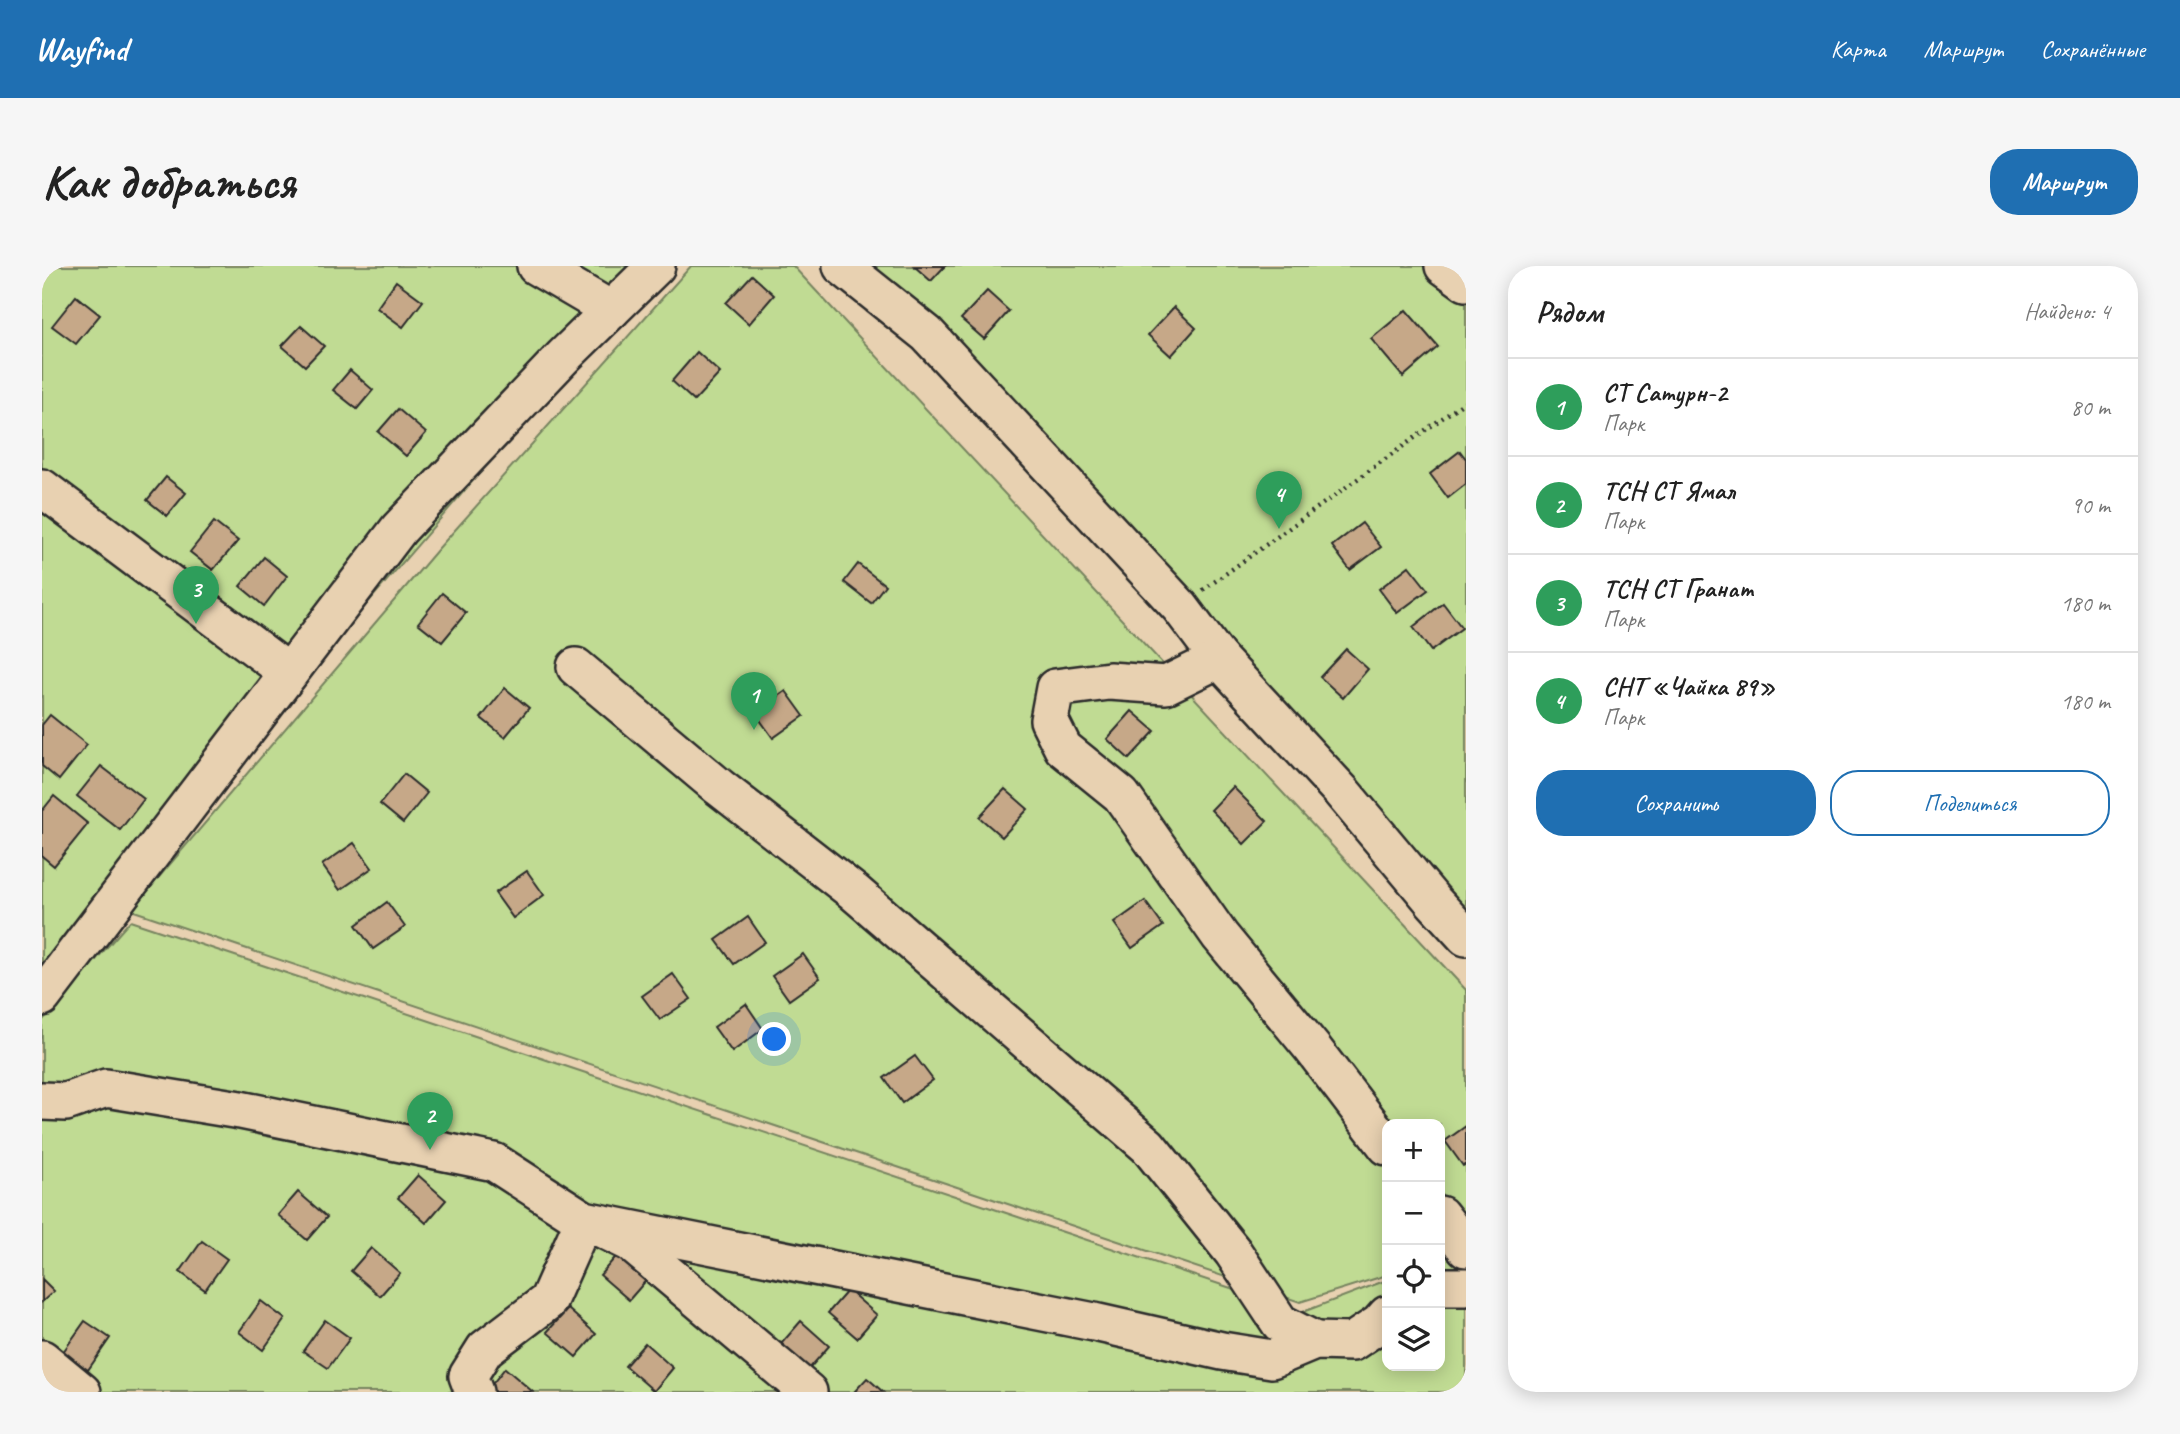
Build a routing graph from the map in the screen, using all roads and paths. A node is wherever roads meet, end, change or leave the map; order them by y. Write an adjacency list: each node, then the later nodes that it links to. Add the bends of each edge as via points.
1 (536, 266): 6 (street)
2 (656, 266): 6 (street)
3 (842, 266): 9 (street, via 927,334)
4 (1444, 266): 5 (street)
5 (1466, 282)
6 (611, 310): 12 (street, via 399,528)
7 (1466, 401): 9 (path)
8 (42, 488): 12 (street)
9 (1180, 607): 10 (street)
10 (1219, 659): 13 (street, via 1341,791); 16 (street, via 1166,685 1109,681 1055,688 1049,720 1063,748 1121,795 1220,936)
11 (576, 667): 23 (street, via 719,787 855,892 1148,1146 1233,1252 1280,1323)
12 (289, 673): 14 (street)
13 (1466, 937)
14 (42, 997)
15 (42, 1101): 17 (street, via 66,1102 106,1088 240,1110 494,1163)
16 (1382, 1139)
17 (584, 1220): 23 (street, via 1234,1353 1272,1359); 26 (street, via 548,1301 485,1349 468,1376); 27 (street, via 631,1243)
18 (1445, 1221): 19 (street)
19 (1466, 1248)
20 (1445, 1287): 21 (street)
21 (1466, 1287)
22 (1382, 1321): 23 (street, via 1353,1342)
23 (1315, 1341)
24 (42, 1359): 25 (street)
25 (82, 1392)
26 (474, 1392)
27 (808, 1392)

